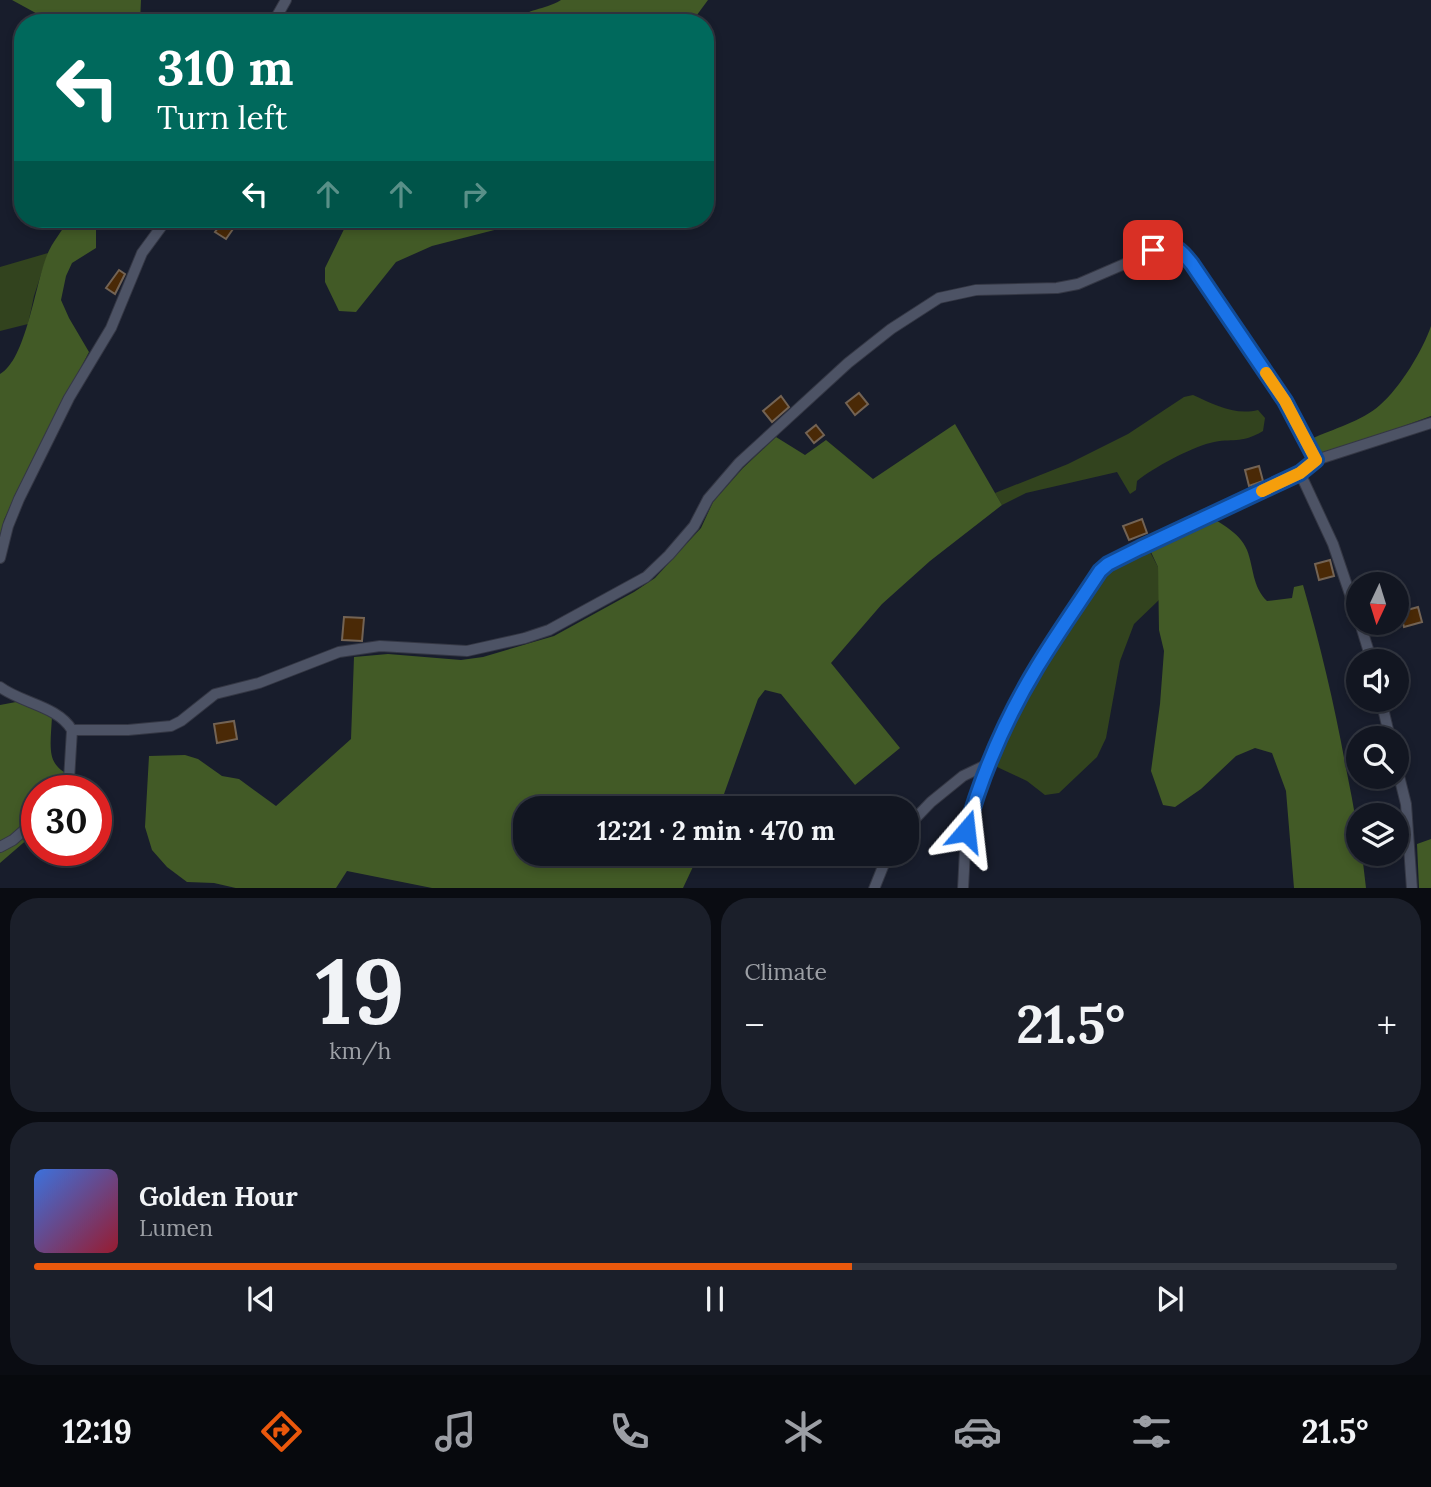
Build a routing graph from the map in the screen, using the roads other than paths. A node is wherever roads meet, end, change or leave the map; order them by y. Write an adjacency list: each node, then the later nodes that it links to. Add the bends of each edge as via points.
1 (160, 228): 5 (street, via 142,253 111,328 69,398 26,486)
2 (1431, 423): 3 (street)
3 (1316, 460): 4 (street); 10 (street, via 1285,401 1192,264 1181,251 1164,247 1078,284 976,290 939,298 848,363 739,463 708,499 694,526 646,577 549,630 467,651 380,646 339,652 259,683 215,694 171,726)
4 (1300, 473): 6 (street); 11 (street, via 1100,571 1036,668)
5 (0, 558)
6 (1346, 582)
7 (0, 687): 8 (street)
8 (20, 698): 9 (street); 10 (street, via 49,711)
9 (0, 701)
10 (72, 730): 12 (street)
11 (988, 764): 14 (street, via 963,776); 19 (street, via 966,831)
12 (69, 775)
13 (1402, 789): 20 (street)
14 (919, 814)
15 (21, 833): 16 (street)
16 (0, 847)
17 (883, 866): 18 (street)
18 (874, 888)
19 (963, 888)
20 (1412, 888)

